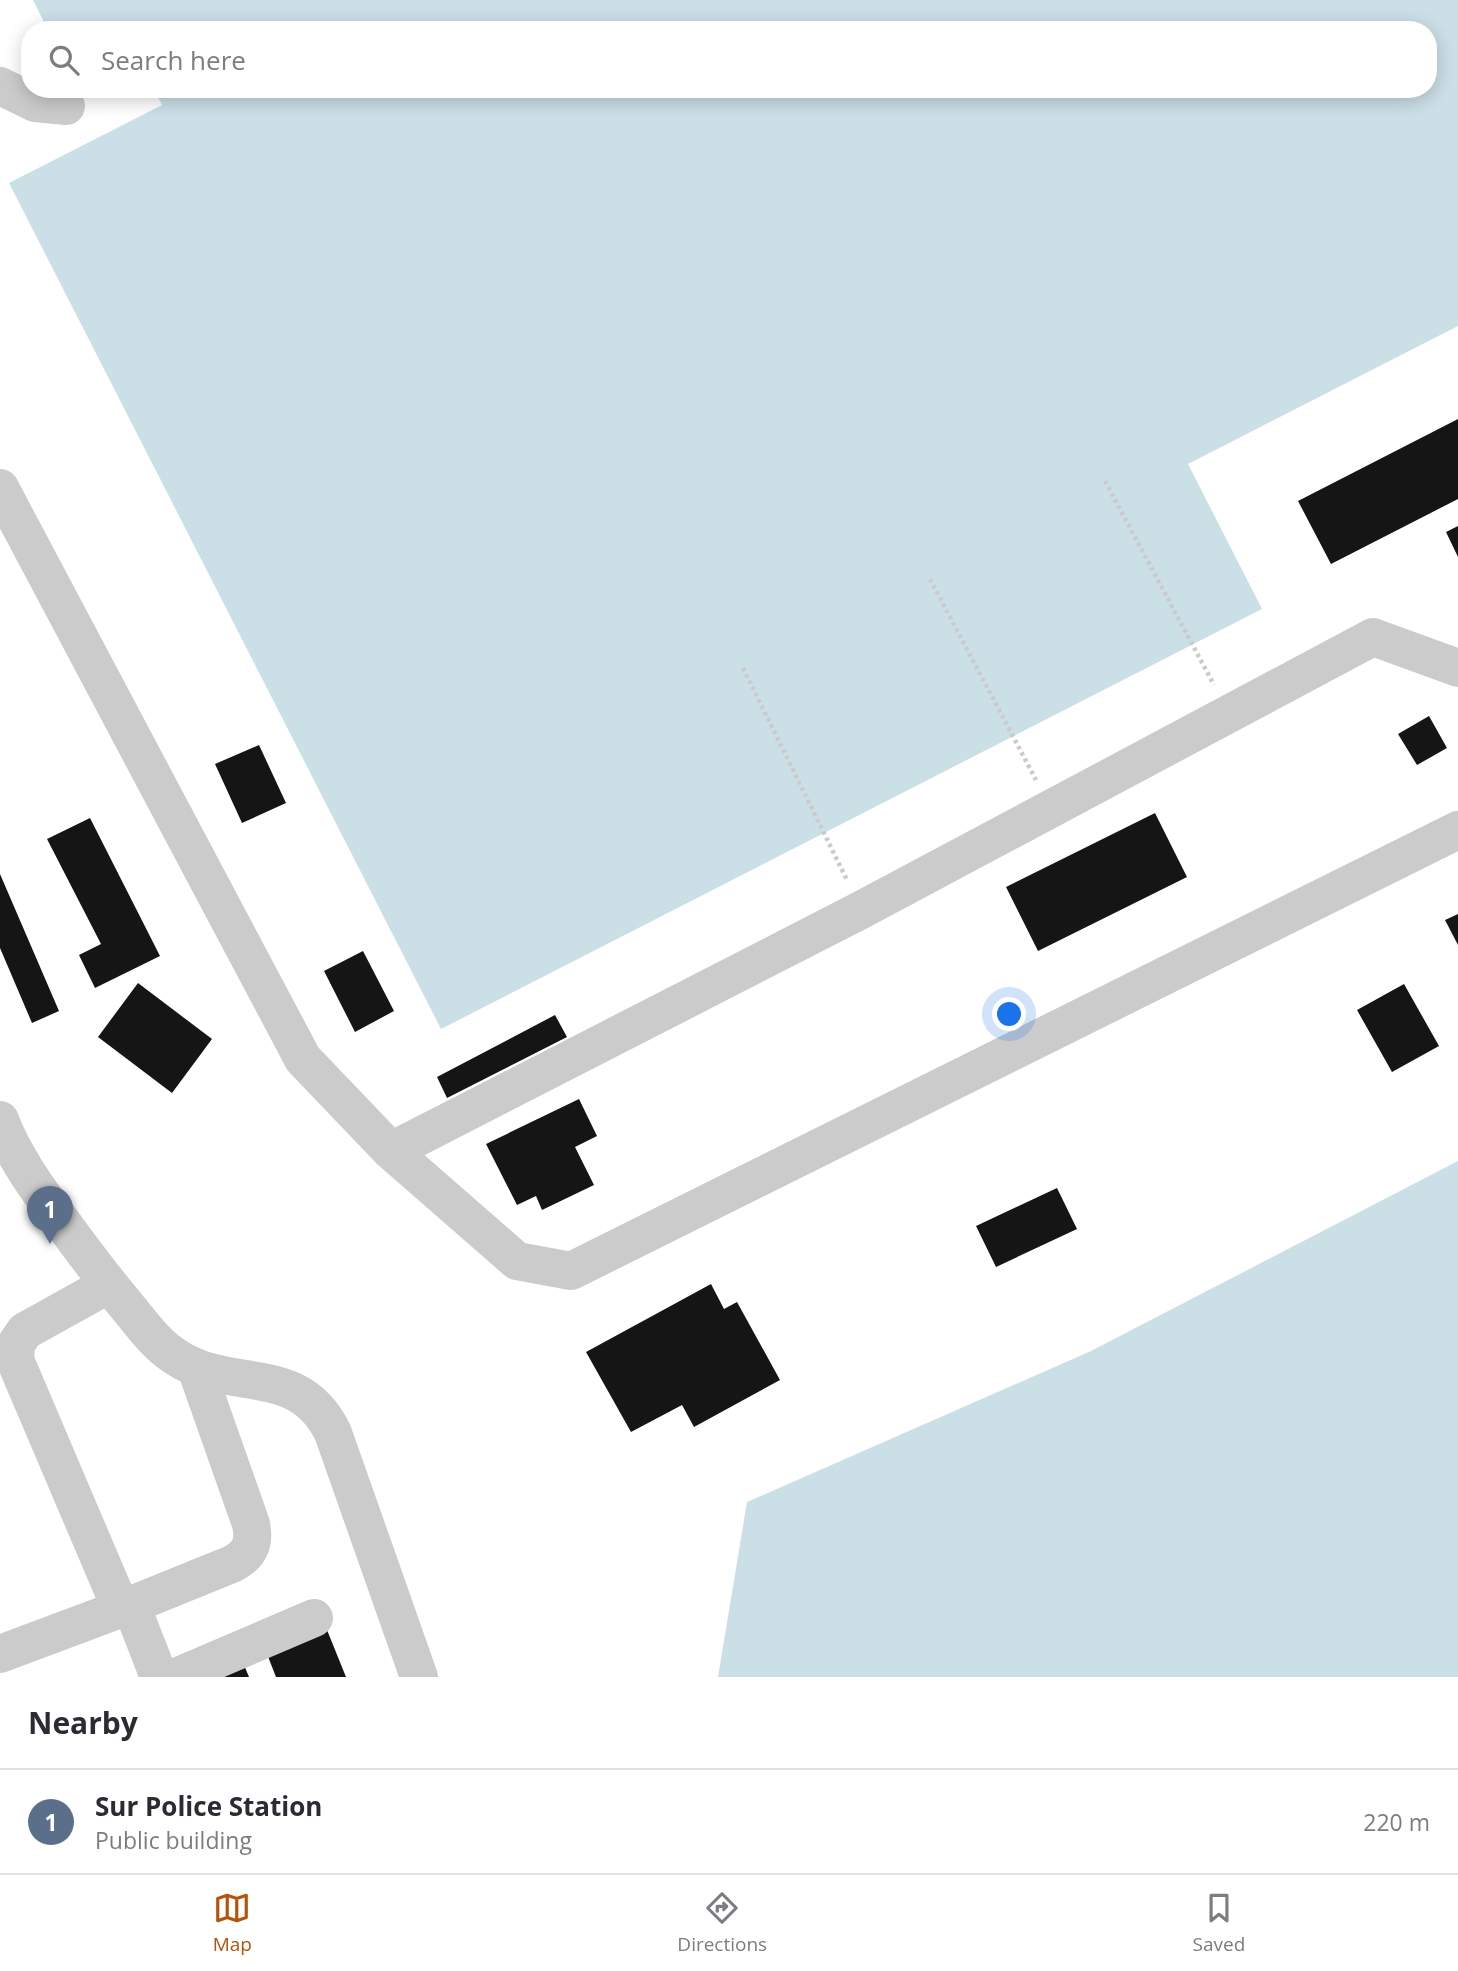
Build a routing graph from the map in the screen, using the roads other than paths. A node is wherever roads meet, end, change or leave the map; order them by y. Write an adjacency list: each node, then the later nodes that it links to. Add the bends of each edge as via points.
1 (0, 86): 2 (lane)
2 (21, 96)
3 (25, 98): 4 (lane)
4 (66, 106)
5 (0, 488): 9 (lane, via 303,1059)
6 (1458, 668): 9 (lane, via 1373,637 861,909)
7 (1458, 830): 9 (lane, via 571,1271 517,1261)
8 (0, 1120): 10 (lane, via 28,1176)
9 (391, 1151)
10 (108, 1285): 11 (lane, via 154,1338); 12 (lane, via 25,1331 16,1344 15,1360)
11 (196, 1368): 12 (lane, via 251,1524 251,1548 232,1564); 17 (lane, via 293,1390 324,1416)
12 (126, 1607): 14 (lane); 15 (lane)
13 (314, 1618): 16 (lane)
14 (0, 1654)
15 (159, 1677)
16 (176, 1677)
17 (419, 1677)

